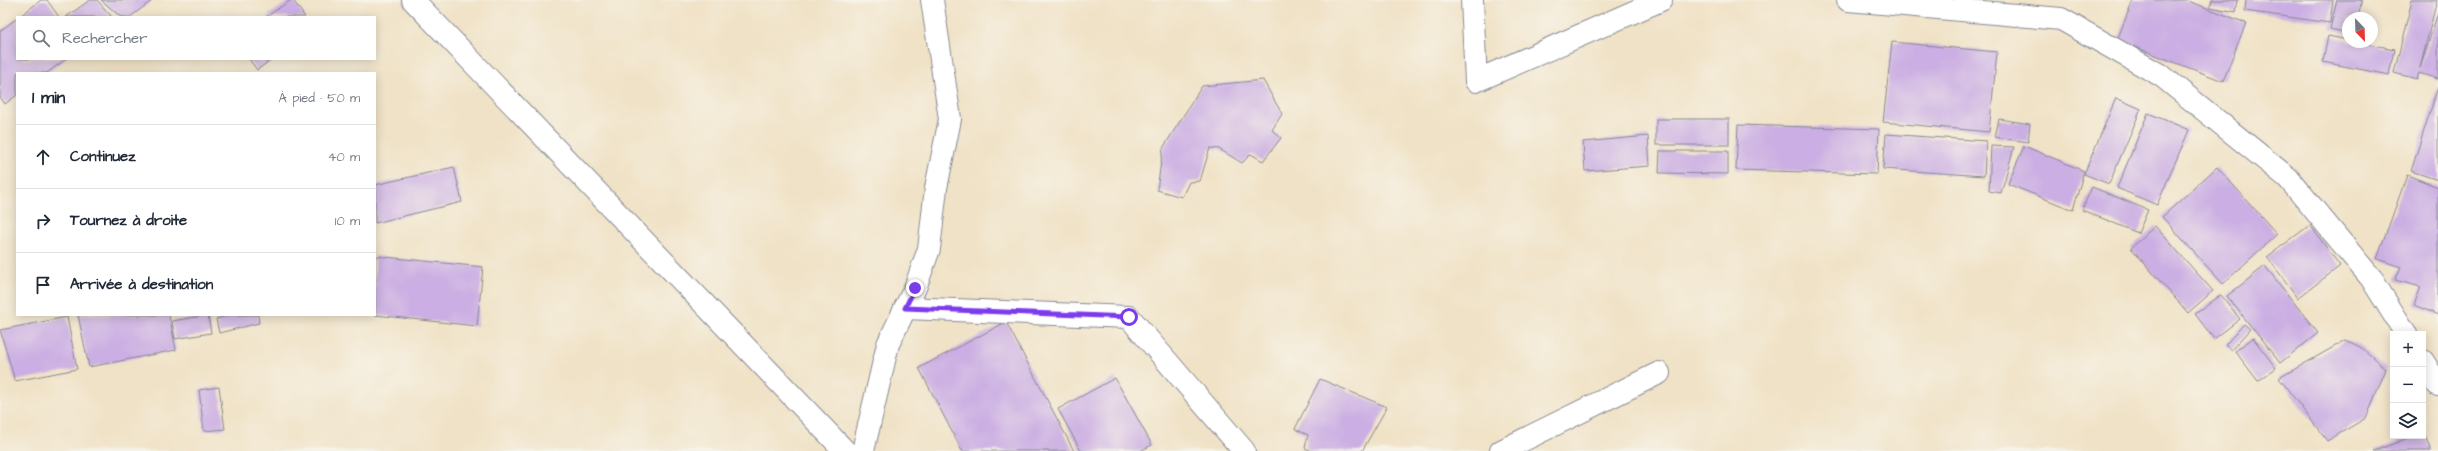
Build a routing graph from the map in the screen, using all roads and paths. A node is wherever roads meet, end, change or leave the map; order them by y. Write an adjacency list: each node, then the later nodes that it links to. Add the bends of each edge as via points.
1 (414, 0): 11 (street)
2 (932, 0): 6 (street, via 950,119 936,188 929,249)
3 (1472, 0): 4 (street, via 1476,81)
4 (1661, 0)
5 (1848, 0): 7 (street, via 2061,19 2162,76 2288,178 2371,278)
6 (905, 308): 12 (street, via 888,344); 13 (street, via 1129,317)
7 (2404, 331)
8 (2426, 366): 10 (street)
9 (1659, 373): 14 (street)
10 (2438, 384)
11 (845, 451)
12 (863, 451)
13 (1244, 451)
14 (1501, 451)

